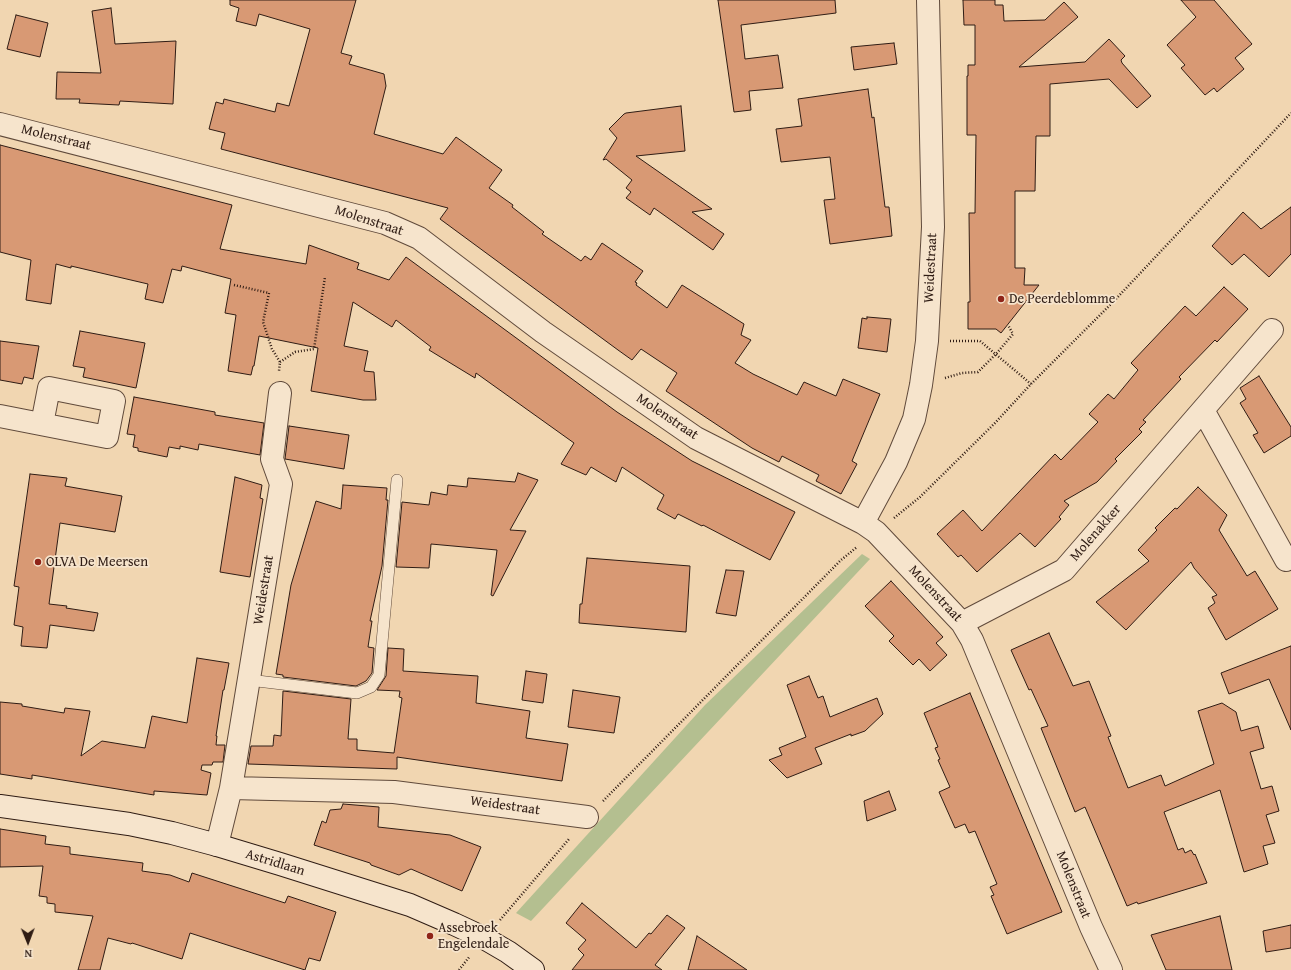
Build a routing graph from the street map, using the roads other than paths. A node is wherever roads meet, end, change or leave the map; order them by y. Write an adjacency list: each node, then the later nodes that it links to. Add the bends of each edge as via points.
1 (928, 0): 9 (street, Weidestraat, via 933,227 927,341 914,419 896,462)
2 (0, 124): 9 (street, Molenstraat, via 385,223 419,238 543,332 696,438)
3 (1272, 330): 5 (street, Molenakker)
4 (280, 393): 12 (street, Weidestraat, via 272,459 281,484)
5 (1202, 410): 10 (street); 11 (street, Molenakker, via 1064,570)
6 (0, 416): 7 (street)
7 (42, 424)
8 (396, 480): 12 (lane, via 379,675 371,686 357,693)
9 (864, 522): 11 (street, Molenstraat)
10 (1286, 560)
11 (962, 623): 18 (street, Molenstraat, via 972,640 1090,927)
12 (249, 680): 13 (street, Weidestraat)
13 (231, 788): 15 (street, Weidestraat, via 394,792); 16 (street, Weidestraat)
14 (0, 806): 16 (street, Astridlaan, via 129,824)
15 (587, 817)
16 (217, 845): 17 (street, Astridlaan, via 410,905 484,938)
17 (533, 970)
18 (1111, 970)

